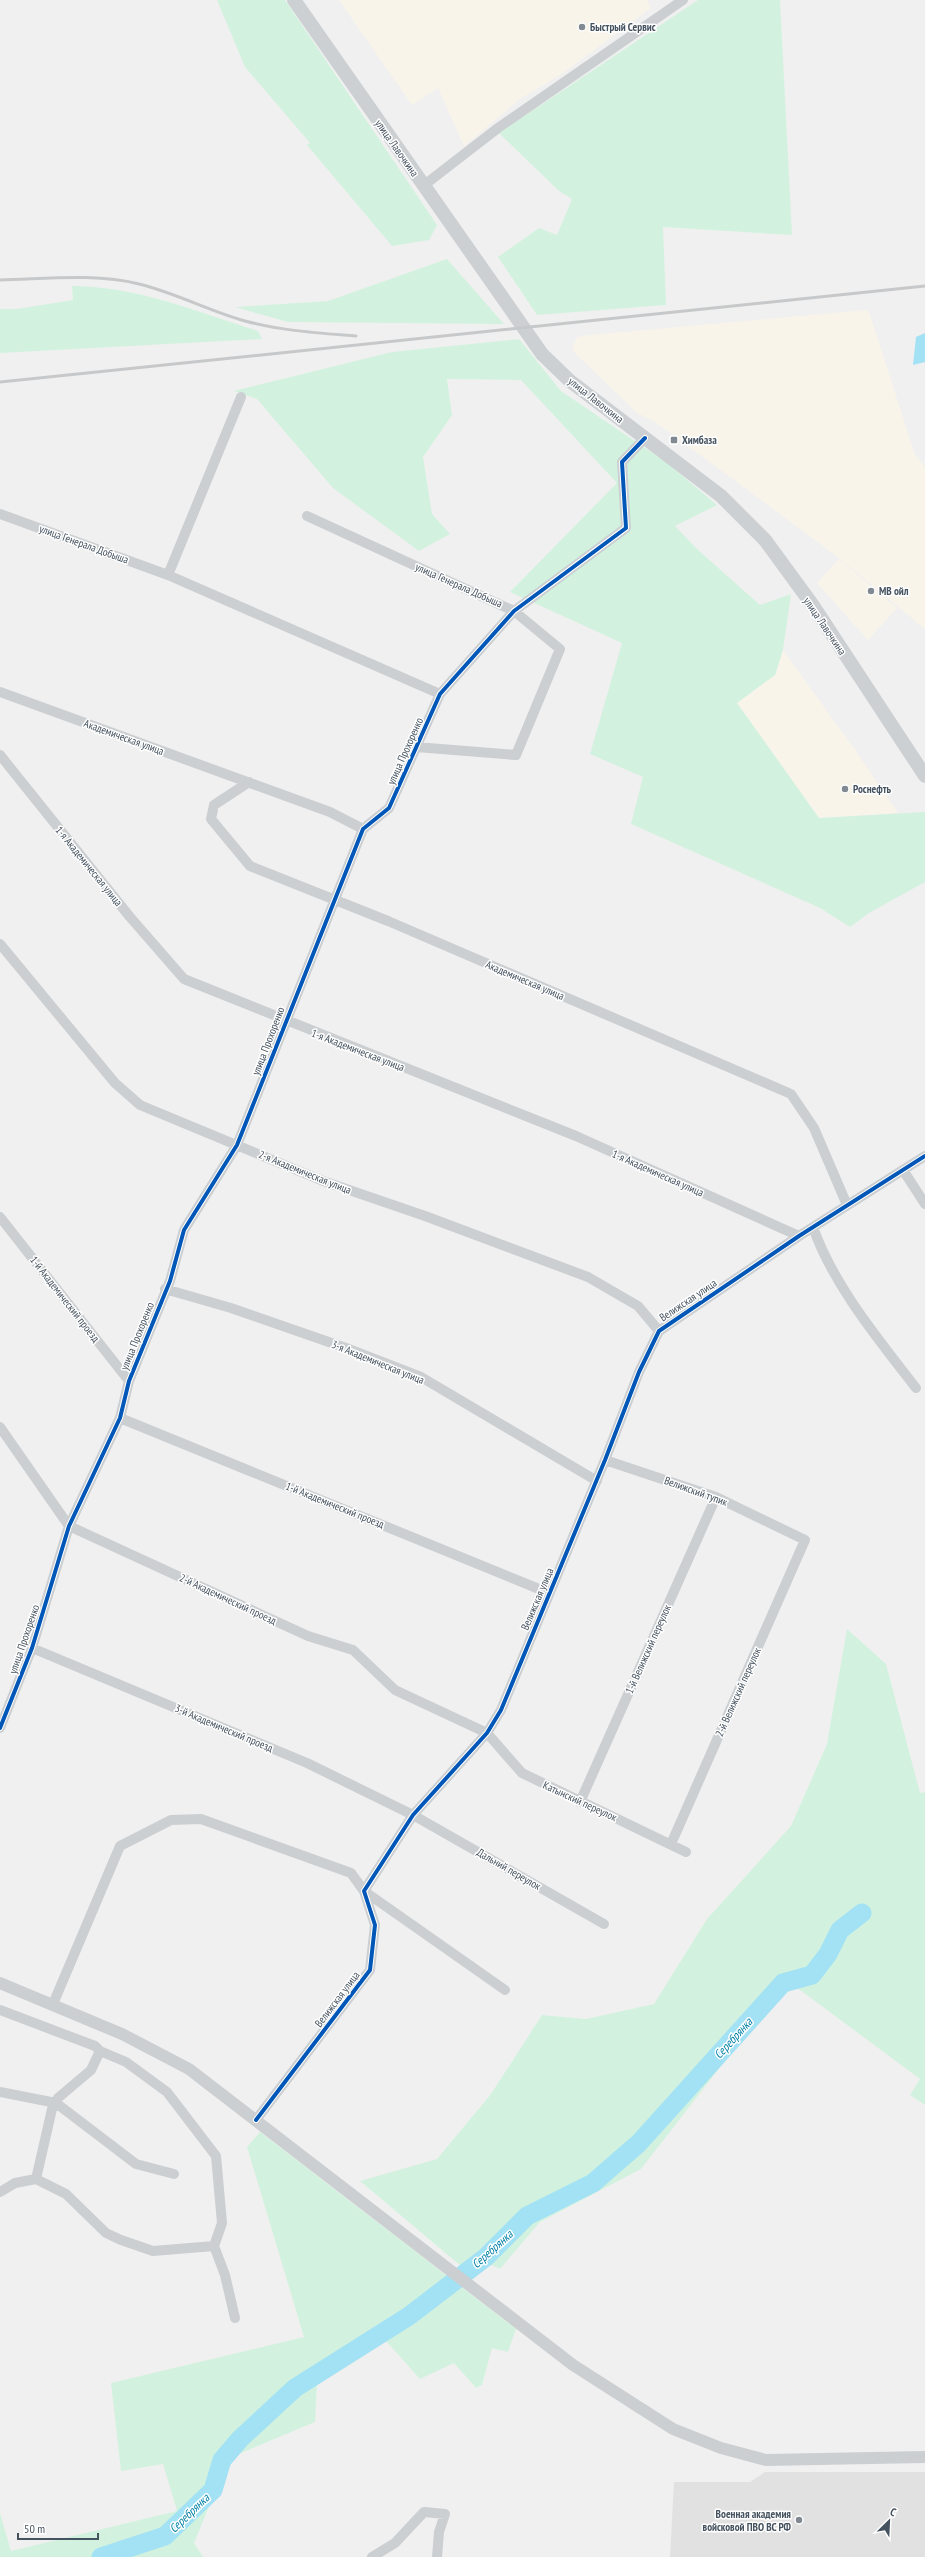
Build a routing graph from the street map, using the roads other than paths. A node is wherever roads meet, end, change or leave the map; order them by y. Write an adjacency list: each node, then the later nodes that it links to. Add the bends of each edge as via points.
1 (294, 0): 3 (main road, улица Лавочкина)
2 (683, 0): 3 (street, via 498,128)
3 (423, 186): 5 (main road, улица Лавочкина, via 542,354 570,381)
4 (241, 397): 8 (street)
5 (645, 438): 9 (street, улица Прохоренко, via 622,462 626,528); 14 (main road, улица Лавочкина, via 721,496 765,540 822,619)
6 (0, 514): 8 (street, улица Генерала Добыша)
7 (307, 516): 9 (street, улица Генерала Добыша)
8 (168, 575): 11 (street, улица Генерала Добыша)
9 (514, 611): 11 (street, улица Прохоренко); 12 (street, улица Генерала Добыша, via 560,649 516,755)
10 (0, 692): 15 (street, Академическая улица)
11 (440, 694): 12 (street, улица Прохоренко)
12 (416, 747): 16 (street, улица Прохоренко, via 389,808)
13 (0, 755): 19 (street, 1-я Академическая улица, via 130,917 184,979)
14 (925, 776)
15 (248, 782): 16 (street, Академическая улица, via 330,812); 17 (street, Академическая улица, via 214,805 211,819 250,866)
16 (363, 829): 17 (street, улица Прохоренко)
17 (334, 899): 19 (street, улица Прохоренко); 24 (street, Академическая улица, via 792,1094 814,1128)
18 (0, 944): 20 (street, 2-я Академическая улица, via 115,1083 135,1100)
19 (286, 1019): 20 (street, улица Прохоренко); 27 (street, 1-я Академическая улица, via 307,1030 576,1136)
20 (237, 1145): 28 (street, улица Прохоренко, via 184,1230 170,1281); 29 (street, 2-я Академическая улица, via 323,1181 588,1277 638,1306)
21 (925, 1156): 22 (street, Велижская улица)
22 (903, 1170): 23 (street); 24 (street, Велижская улица)
23 (925, 1204)
24 (847, 1205): 26 (street, Велижская улица)
25 (0, 1217): 30 (street, 1-й Академический проезд)
26 (813, 1227): 27 (street, Велижская улица); 31 (street, via 819,1244 860,1314)
27 (799, 1236): 29 (street, Велижская улица)
28 (165, 1289): 30 (street, улица Прохоренко); 35 (street, 3-я Академическая улица, via 231,1308 421,1377)
29 (659, 1331): 34 (street, Велижская улица, via 639,1372)
30 (129, 1381): 32 (street, улица Прохоренко)
31 (916, 1388)
32 (120, 1418): 37 (street, улица Прохоренко); 39 (street, 1-й Академический проезд)
33 (0, 1427): 37 (street, 2-й Академический проезд)
34 (605, 1460): 35 (street, Велижская улица); 36 (street, Велижский тупик)
35 (596, 1481): 39 (street, Велижская улица)
36 (716, 1497): 38 (street, Велижский тупик); 45 (street, 1-й Велижский переулок)
37 (70, 1526): 40 (street, улица Прохоренко); 44 (street, 2-й Академический проезд, via 308,1636 353,1650 395,1690)
38 (805, 1540): 47 (street, 2-й Велижский переулок)
39 (550, 1593): 44 (street, Велижская улица, via 501,1710)
40 (32, 1648): 42 (street, улица Прохоренко); 46 (street, 3-й Академический проезд, via 307,1763)
41 (0, 1704): 42 (street)
42 (6, 1713): 43 (street, улица Прохоренко)
43 (0, 1728)
44 (487, 1733): 45 (street, Катынский переулок, via 522,1773); 46 (street, Велижская улица)
45 (580, 1802): 47 (street, Катынский переулок)
46 (413, 1815): 49 (street, Велижская улица); 50 (street, Дальний переулок)
47 (671, 1844): 48 (street, Катынский переулок)
48 (686, 1852)
49 (364, 1891): 52 (street, Велижская улица); 53 (street, Велижская улица, via 351,1873 201,1819 170,1820 120,1846); 58 (street, Велижская улица, via 375,1925 370,1970)
50 (604, 1924)
51 (0, 1984): 53 (street)
52 (505, 1990)
53 (53, 2004): 58 (street, via 122,2034 189,2069)
54 (0, 2010): 55 (street, via 95,2046)
55 (100, 2051): 57 (street, via 91,2070); 62 (street, via 126,2062 167,2092 216,2156 222,2223)
56 (0, 2092): 57 (street)
57 (56, 2103): 59 (street, via 136,2164); 60 (street, via 52,2109)
58 (256, 2120): 64 (street, via 573,2365 673,2429 721,2448 766,2460)
59 (174, 2174)
60 (36, 2179): 61 (street, via 15,2183); 62 (street, via 66,2194 106,2233 121,2240 153,2251)
61 (0, 2192)
62 (214, 2246): 63 (street, via 225,2275)
63 (235, 2318)
64 (925, 2457)
65 (372, 2557): 66 (street, via 395,2542 424,2512 445,2514 439,2532)
66 (437, 2557)

